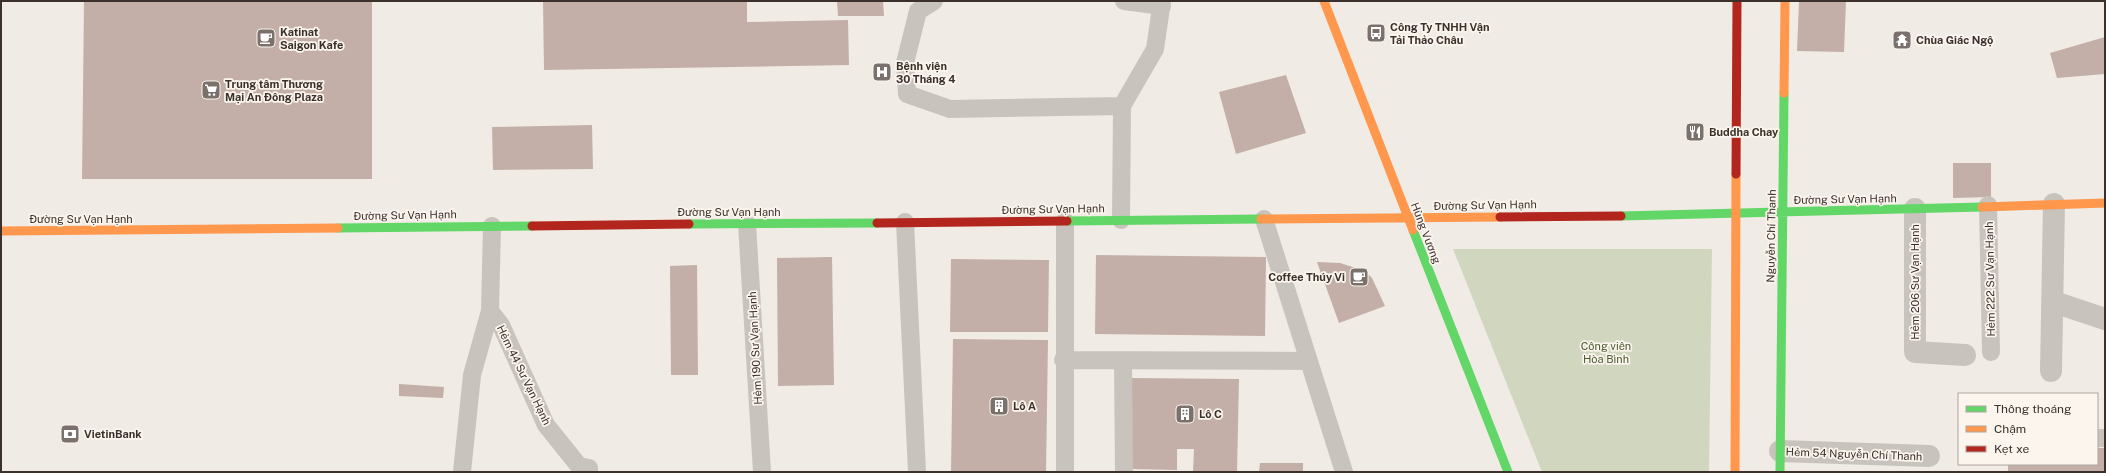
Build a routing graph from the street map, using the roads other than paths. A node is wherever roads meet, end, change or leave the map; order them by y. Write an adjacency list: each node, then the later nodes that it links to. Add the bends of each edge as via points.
1 (934, 1): 7 (lane, via 918,11 905,63 907,94 950,109)
2 (1124, 1): 6 (lane)
3 (1324, 1): 14 (street, Hùng Vương)
4 (1737, 1): 12 (street)
5 (1785, 1): 13 (street, Nguyễn Chí Thanh)
6 (1162, 3): 7 (lane, via 1155,49)
7 (1122, 106): 16 (lane)
8 (2105, 203): 9 (street, Đường Sư Vạn Hạnh)
9 (2054, 204): 10 (street, Đường Sư Vạn Hạnh); 22 (street)
10 (1988, 205): 11 (street, Đường Sư Vạn Hạnh); 25 (lane, Hẻm 222 Sư Vạn Hạnh)
11 (1915, 209): 13 (street, Đường Sư Vạn Hạnh); 26 (street, Hẻm 206 Sư Vạn Hạnh, via 1915,352)
12 (1736, 213): 13 (street, Đường Sư Vạn Hạnh); 14 (street, Đường Sư Vạn Hạnh); 41 (street)
13 (1784, 213): 32 (street, Nguyễn Chí Thanh)
14 (1407, 218): 15 (street, Đường Sư Vạn Hạnh); 40 (street, Hùng Vương)
15 (1264, 219): 16 (street, Đường Sư Vạn Hạnh); 29 (lane)
16 (1121, 220): 17 (street, Đường Sư Vạn Hạnh)
17 (1065, 221): 18 (street, Đường Sư Vạn Hạnh); 27 (lane)
18 (905, 222): 19 (street, Đường Sư Vạn Hạnh); 36 (lane)
19 (747, 224): 20 (street, Đường Sư Vạn Hạnh); 35 (lane, Hẻm 190 Sư Vạn Hạnh)
20 (492, 226): 21 (street, Đường Sư Vạn Hạnh); 23 (lane)
21 (1, 231)
22 (2054, 302): 24 (street); 30 (street)
23 (490, 311): 33 (lane, via 472,375); 34 (lane, Hẻm 44 Sư Vạn Hạnh, via 501,325 546,425 579,466 589,468)
24 (2105, 319)
25 (1991, 352)
26 (1965, 355)
27 (1064, 360): 28 (lane); 37 (lane)
28 (1122, 360): 29 (lane); 38 (lane)
29 (1309, 361): 39 (lane)
30 (2051, 371)
31 (1929, 456): 32 (street, Hẻm 54 Nguyễn Chí Thanh)
32 (1780, 462)
33 (462, 472)
34 (589, 472)
35 (762, 472)
36 (917, 472)
37 (1065, 472)
38 (1124, 472)
39 (1344, 472)
40 (1508, 472)
41 (1735, 472)

